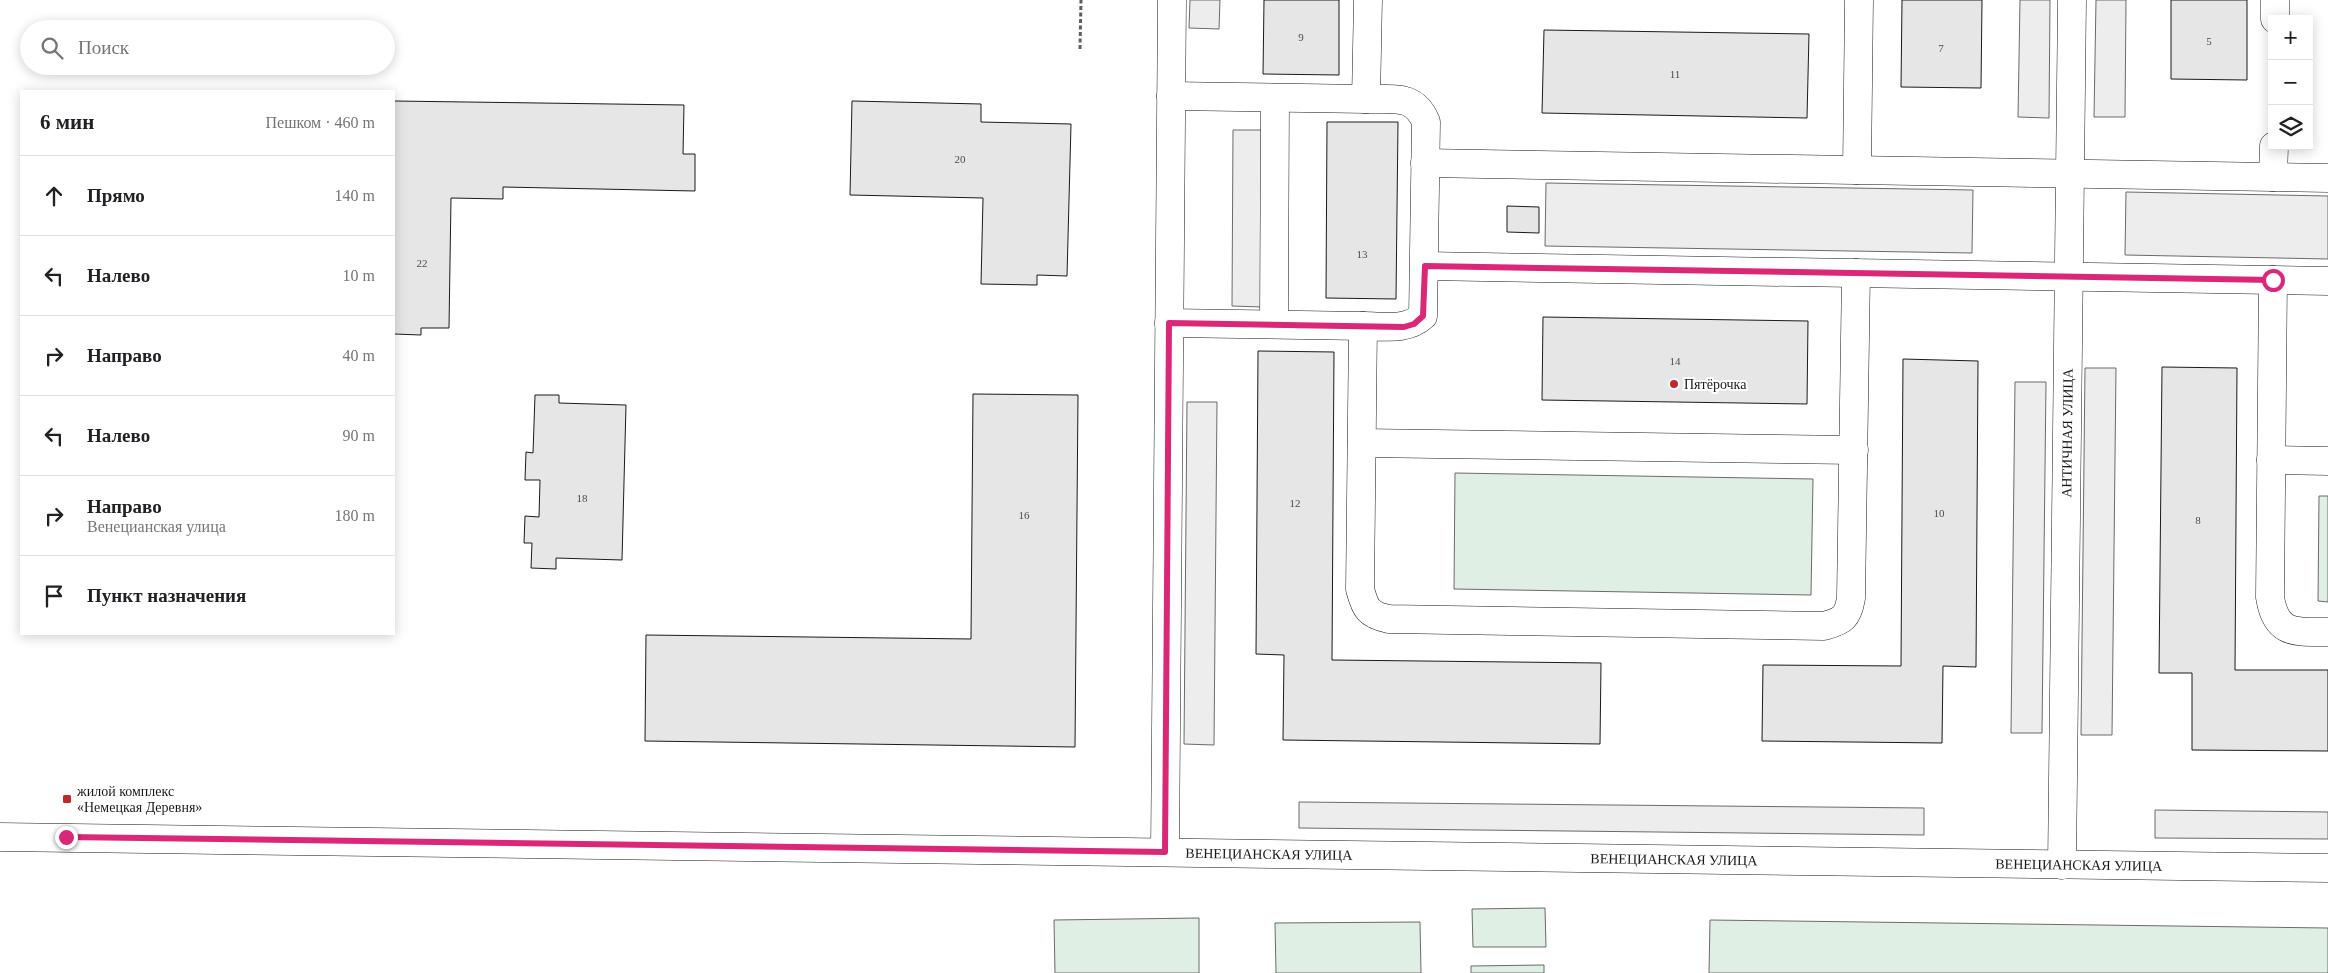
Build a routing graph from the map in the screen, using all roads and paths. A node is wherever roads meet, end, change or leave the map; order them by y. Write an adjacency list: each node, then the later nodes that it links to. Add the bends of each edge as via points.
1 (1081, 0): 8 (path)
2 (1172, 0): 9 (street)
3 (1368, 0): 11 (street)
4 (1859, 0): 14 (street)
5 (2072, 0): 15 (street, АНТИЧНАЯ УЛИЦА)
6 (2275, 0): 7 (street)
7 (2275, 15)
8 (1080, 49)
9 (1171, 96): 10 (street); 23 (street)
10 (1275, 98): 11 (street); 24 (street)
11 (1366, 99): 13 (street, via 1415,103 1426,122)
12 (2274, 150): 16 (street)
13 (1425, 163): 14 (street); 18 (street)
14 (1857, 170): 15 (street)
15 (2070, 174): 16 (street); 20 (street, АНТИЧНАЯ УЛИЦА)
16 (2273, 177): 17 (street)
17 (2328, 178)
18 (1425, 266): 19 (street); 25 (street, via 1423,316 1404,327)
19 (1856, 273): 20 (street); 27 (street)
20 (2069, 277): 21 (street); 33 (street, АНТИЧНАЯ УЛИЦА)
21 (2273, 280): 22 (street); 28 (street)
22 (2328, 281)
23 (1169, 323): 24 (street); 32 (street)
24 (1274, 324): 25 (street)
25 (1364, 326): 26 (street)
26 (1362, 443): 27 (street); 27 (street, via 1360,589 1364,605 1375,616 1399,620 1804,626 1838,622 1849,612)
27 (1854, 450)
28 (2271, 460): 29 (street); 30 (street, via 2270,597 2273,614 2283,627 2299,632)
29 (2328, 461)
30 (2328, 632)
31 (0, 837): 32 (street, ВЕНЕЦИАНСКАЯ УЛИЦА)
32 (1165, 852): 33 (street, ВЕНЕЦИАНСКАЯ УЛИЦА)
33 (2062, 865): 34 (street, ВЕНЕЦИАНСКАЯ УЛИЦА)
34 (2328, 868)

